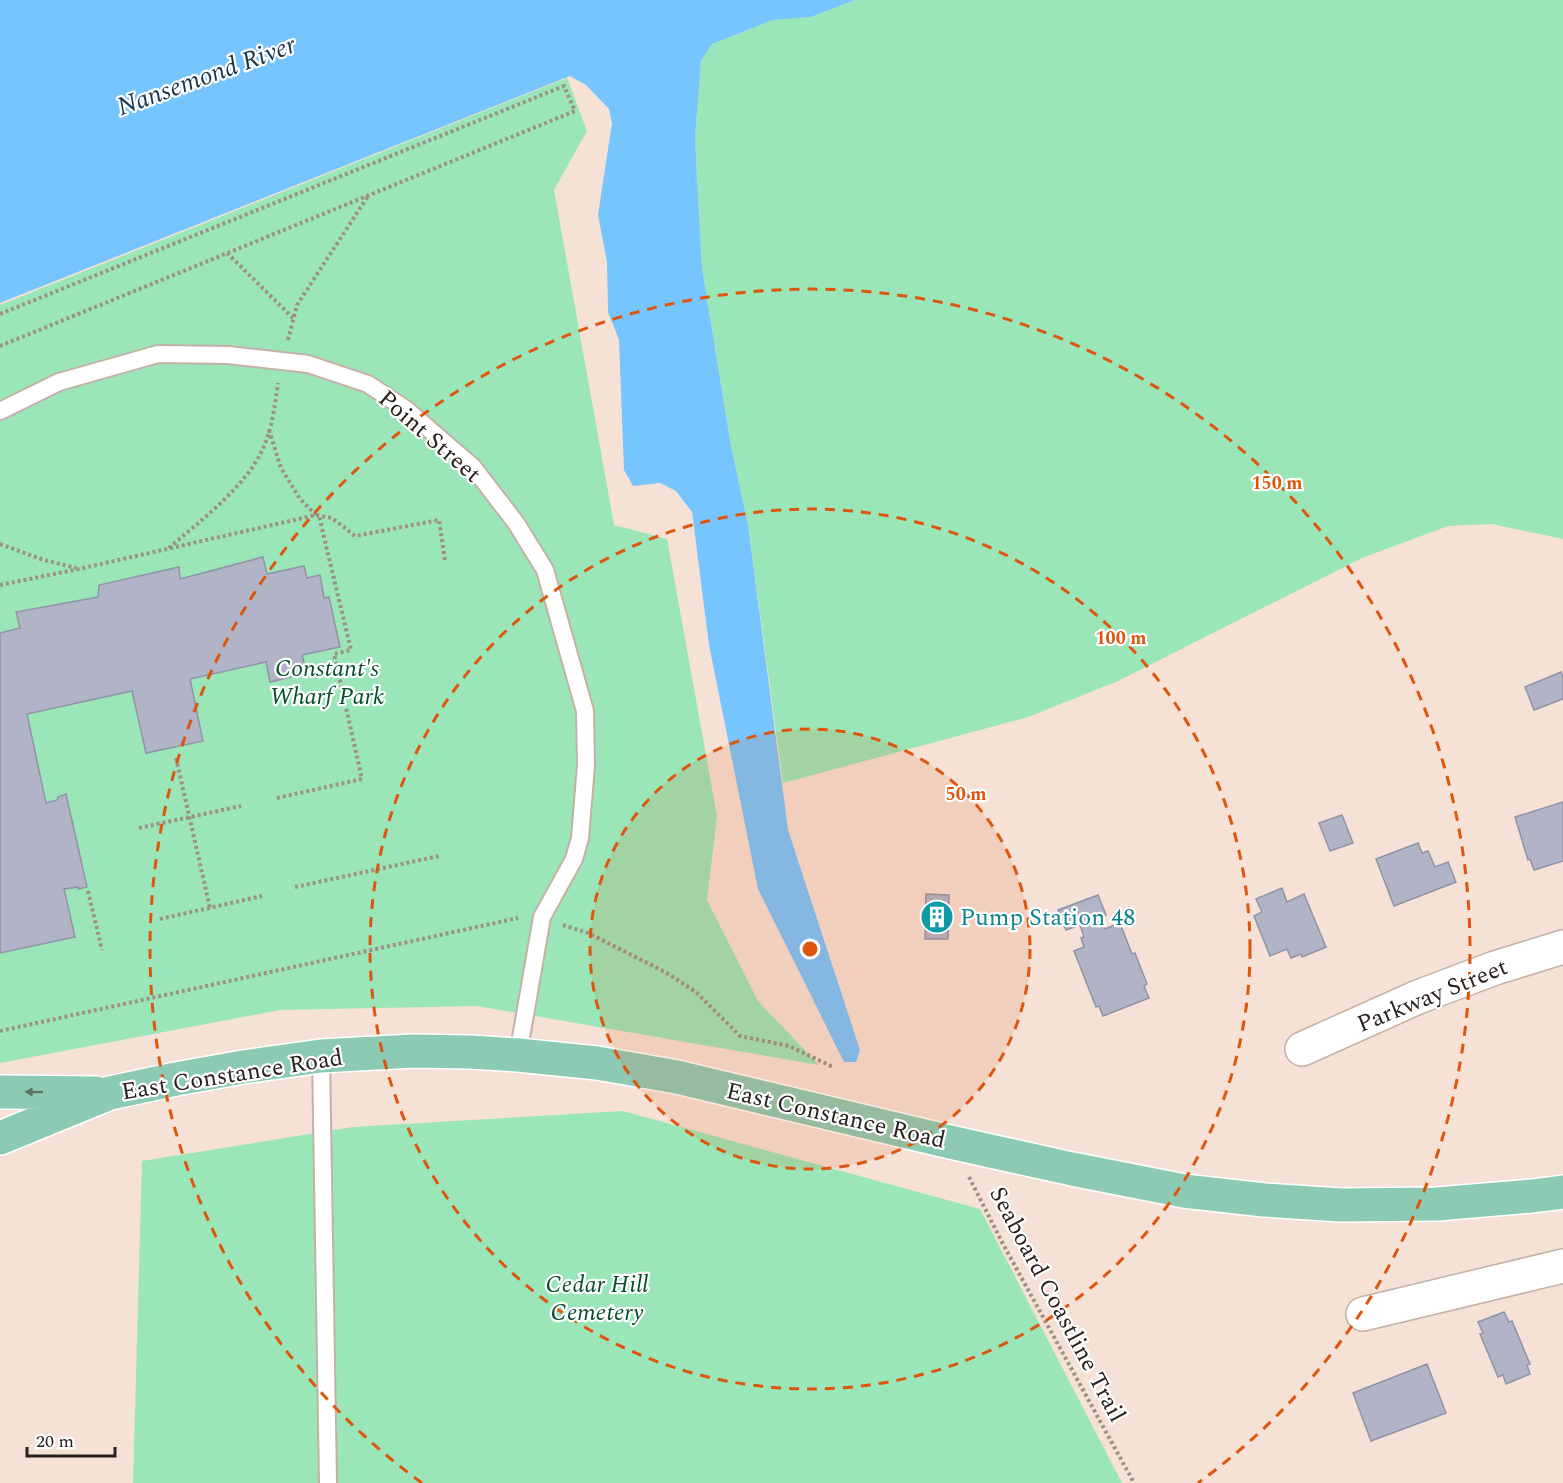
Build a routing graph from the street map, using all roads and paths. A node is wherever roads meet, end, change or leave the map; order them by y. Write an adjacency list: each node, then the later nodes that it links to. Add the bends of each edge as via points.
1 (226, 253): 2 (path, via 575,111 564,86); 3 (path); 4 (path)
2 (0, 314)
3 (294, 318)
4 (0, 346)
5 (0, 411): 22 (lane, Point Street, via 59,381 158,354 228,355 308,364 368,384 407,410 473,467 516,523 545,570 585,711 586,765 580,838 574,859)
6 (269, 429): 7 (path, via 281,468 300,499)
7 (318, 515): 9 (path, via 332,518 355,536 439,520); 10 (path); 13 (path, via 351,650 334,654 362,779)
8 (0, 544): 10 (path)
9 (445, 560)
10 (79, 569): 11 (path)
11 (0, 585)
12 (176, 758): 15 (path)
13 (277, 798)
14 (242, 806): 15 (path)
15 (189, 817): 16 (path); 21 (path)
16 (139, 828)
17 (439, 856): 18 (path)
18 (295, 887)
19 (87, 891): 25 (path)
20 (261, 896): 21 (path)
21 (210, 908): 23 (path)
22 (542, 917): 26 (path, via 519,918); 28 (lane, Point Street); 30 (path, via 588,933 665,972 696,992 740,1036 789,1046)
23 (160, 919)
24 (1563, 947): 27 (street, Parkway Street, via 1418,997)
25 (102, 950)
26 (0, 1031)
27 (1302, 1049)
28 (518, 1055): 29 (main road, East Constance Road, via 414,1052); 34 (main road, East Constance Road, via 677,1077)
29 (321, 1056): 32 (main road, East Constance Road, via 176,1079); 38 (lane)
30 (833, 1067)
31 (0, 1092): 32 (main road, East Constance Road, one-way to 31)
32 (110, 1094): 33 (main road, East Constance Road)
33 (0, 1138)
34 (950, 1142): 35 (main road, East Constance Road, via 1170,1189 1264,1200 1341,1205 1437,1204); 39 (path, Seaboard Coastline Trail)
35 (1563, 1192)
36 (1563, 1266): 37 (street)
37 (1363, 1314)
38 (328, 1483)
39 (1134, 1483)

